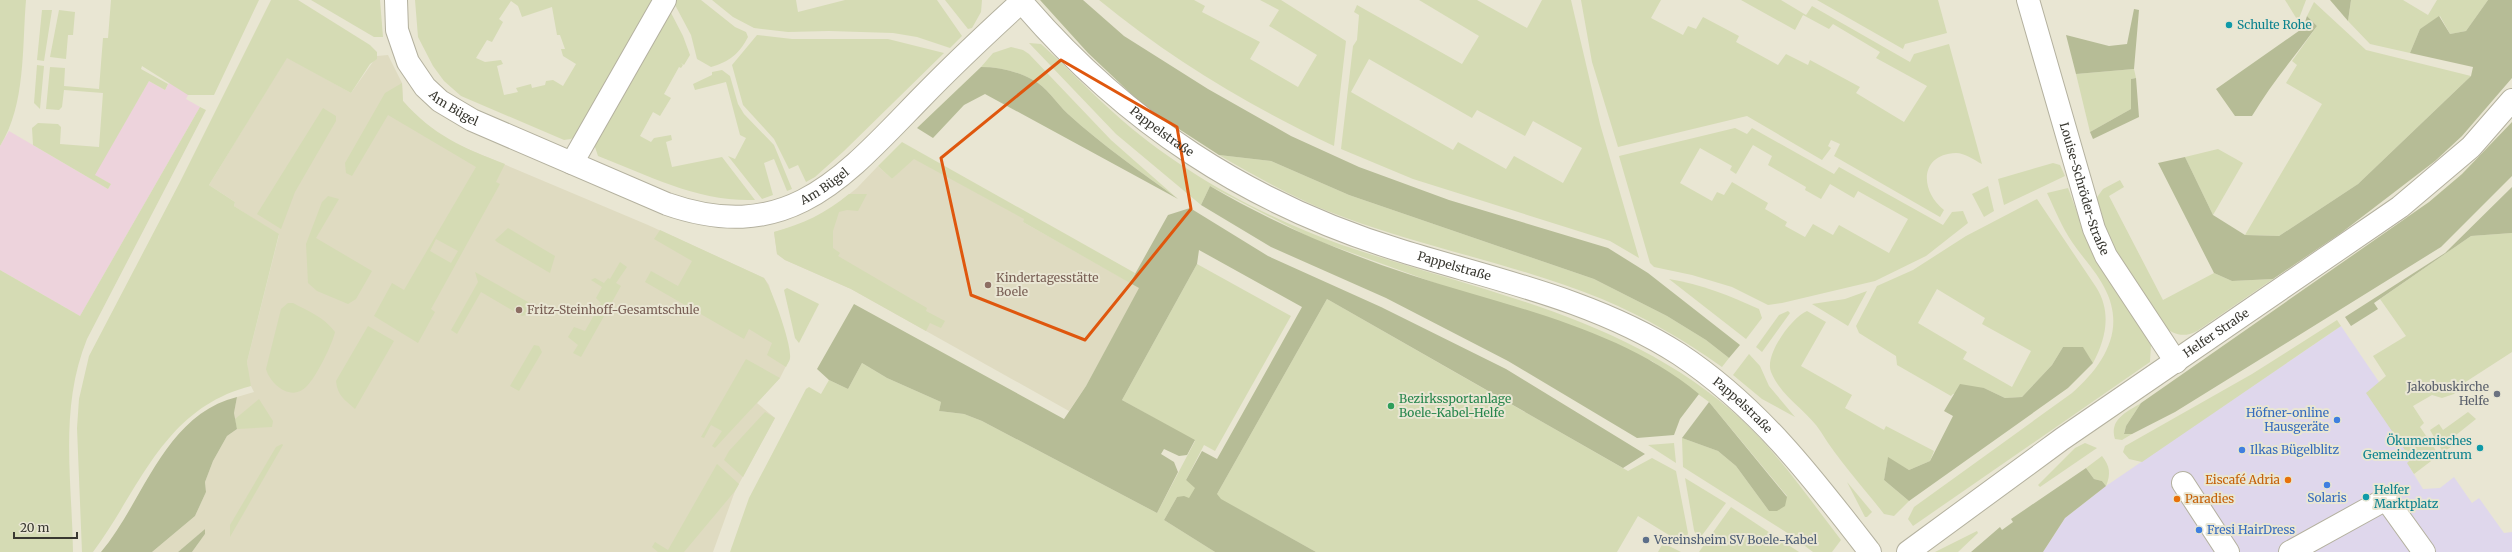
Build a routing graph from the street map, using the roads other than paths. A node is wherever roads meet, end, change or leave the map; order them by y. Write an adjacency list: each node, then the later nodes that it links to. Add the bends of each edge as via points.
1 (396, 0): 6 (street, Am Bügel, via 397,30 408,62 425,87 440,102 462,115)
2 (665, 0): 6 (street)
3 (2028, 0): 7 (street, Louise-Schröder-Straße, via 2094,229 2106,256)
4 (1020, 1): 6 (street, Am Bügel, via 850,169 828,187 788,208 751,217 696,214); 9 (street, Pappelstraße, via 1062,47 1108,91 1179,147 1238,183 1303,215 1366,240 1532,288 1581,306 1637,331 1677,353 1727,388 1768,427 1791,452)
5 (2512, 100): 7 (street, Helfer Straße, via 2471,147 2400,207)
6 (572, 163)
7 (2176, 362): 10 (street, Helfer Straße, via 2062,439)
8 (2183, 483): 11 (street)
9 (1870, 552)
10 (1908, 552)
11 (2228, 552)
12 (2290, 552): 13 (street, via 2386,499)
13 (2424, 552)

